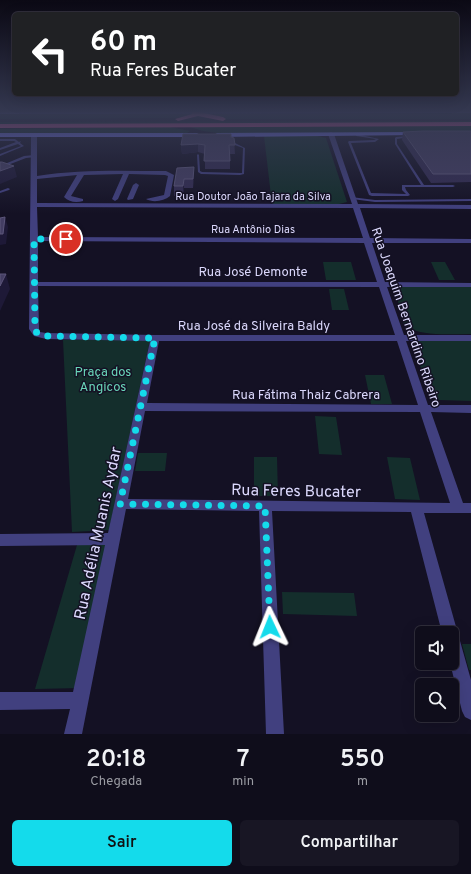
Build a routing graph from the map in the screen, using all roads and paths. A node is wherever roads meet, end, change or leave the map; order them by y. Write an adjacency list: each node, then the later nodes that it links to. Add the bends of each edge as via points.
1 (11, 145): 8 (lane)
2 (22, 145): 9 (lane, via 22,148)
3 (34, 145): 11 (street)
4 (238, 145): 10 (lane, via 244,148 243,173 240,174 201,173)
5 (334, 145): 26 (street, Rua Joaquim Bernardino Ribeiro)
6 (350, 145): 21 (lane, via 370,194)
7 (397, 145): 17 (lane)
8 (0, 149)
9 (0, 155)
10 (198, 156)
11 (34, 158): 12 (lane); 15 (street)
12 (0, 168)
13 (127, 173): 14 (street); 22 (street); 23 (street, via 171,175 167,196 160,199)
14 (81, 174): 15 (street, via 54,174); 22 (street, via 68,198)
15 (34, 178): 27 (street)
16 (136, 185): 23 (street)
17 (423, 186): 18 (lane); 21 (lane, via 403,186)
18 (453, 186)
19 (8, 189): 20 (lane)
20 (0, 192)
21 (408, 195): 25 (lane)
22 (115, 199): 23 (street)
23 (130, 199)
24 (471, 200): 25 (lane)
25 (410, 201): 26 (lane, via 375,201 362,198)
26 (354, 202): 27 (street, Rua Doutor João Tajara da Silva); 28 (street, Rua Doutor João Tajara da Silva); 30 (street, Rua Joaquim Bernardino Ribeiro)
27 (34, 205): 29 (street)
28 (471, 207)
29 (34, 239): 30 (street, Rua Antônio Dias); 32 (street)
30 (367, 241): 31 (street, Rua Antônio Dias); 33 (street, Rua Joaquim Bernardino Ribeiro)
31 (471, 241)
32 (34, 284): 33 (street, Rua José Demonte); 35 (street, Rua José da Silveira Baldy, via 34,329 37,334)
33 (382, 285): 34 (street, Rua José Demonte); 36 (street, Rua Joaquim Bernardino Ribeiro)
34 (471, 285)
35 (155, 338): 36 (street, Rua José da Silveira Baldy); 38 (street, Rua Adélia Muanis Aydar)
36 (400, 338): 37 (street, Rua José da Silveira Baldy); 39 (street, Rua Joaquim Bernardino Ribeiro)
37 (471, 338)
38 (140, 407): 39 (street, Rua Fátima Thaiz Cabrera); 41 (street, Rua Adélia Muanis Aydar)
39 (424, 408): 40 (street, Rua Fátima Thaiz Cabrera); 43 (street, Rua Joaquim Bernardino Ribeiro)
40 (471, 409)
41 (120, 504): 42 (street, Rua Feres Bucater); 45 (street, Rua Adélia Muanis Aydar)
42 (265, 506): 44 (street, Rua Feres Bucater); 53 (street)
43 (465, 508): 44 (street, Rua Feres Bucater)
44 (417, 509): 47 (street)
45 (113, 539): 46 (street); 50 (street, Rua Adélia Muanis Aydar)
46 (0, 540)
47 (448, 626)
48 (459, 666): 51 (street)
49 (0, 700): 50 (street)
50 (80, 700): 52 (street, Rua Adélia Muanis Aydar)
51 (471, 711)
52 (73, 734)
53 (275, 734)

